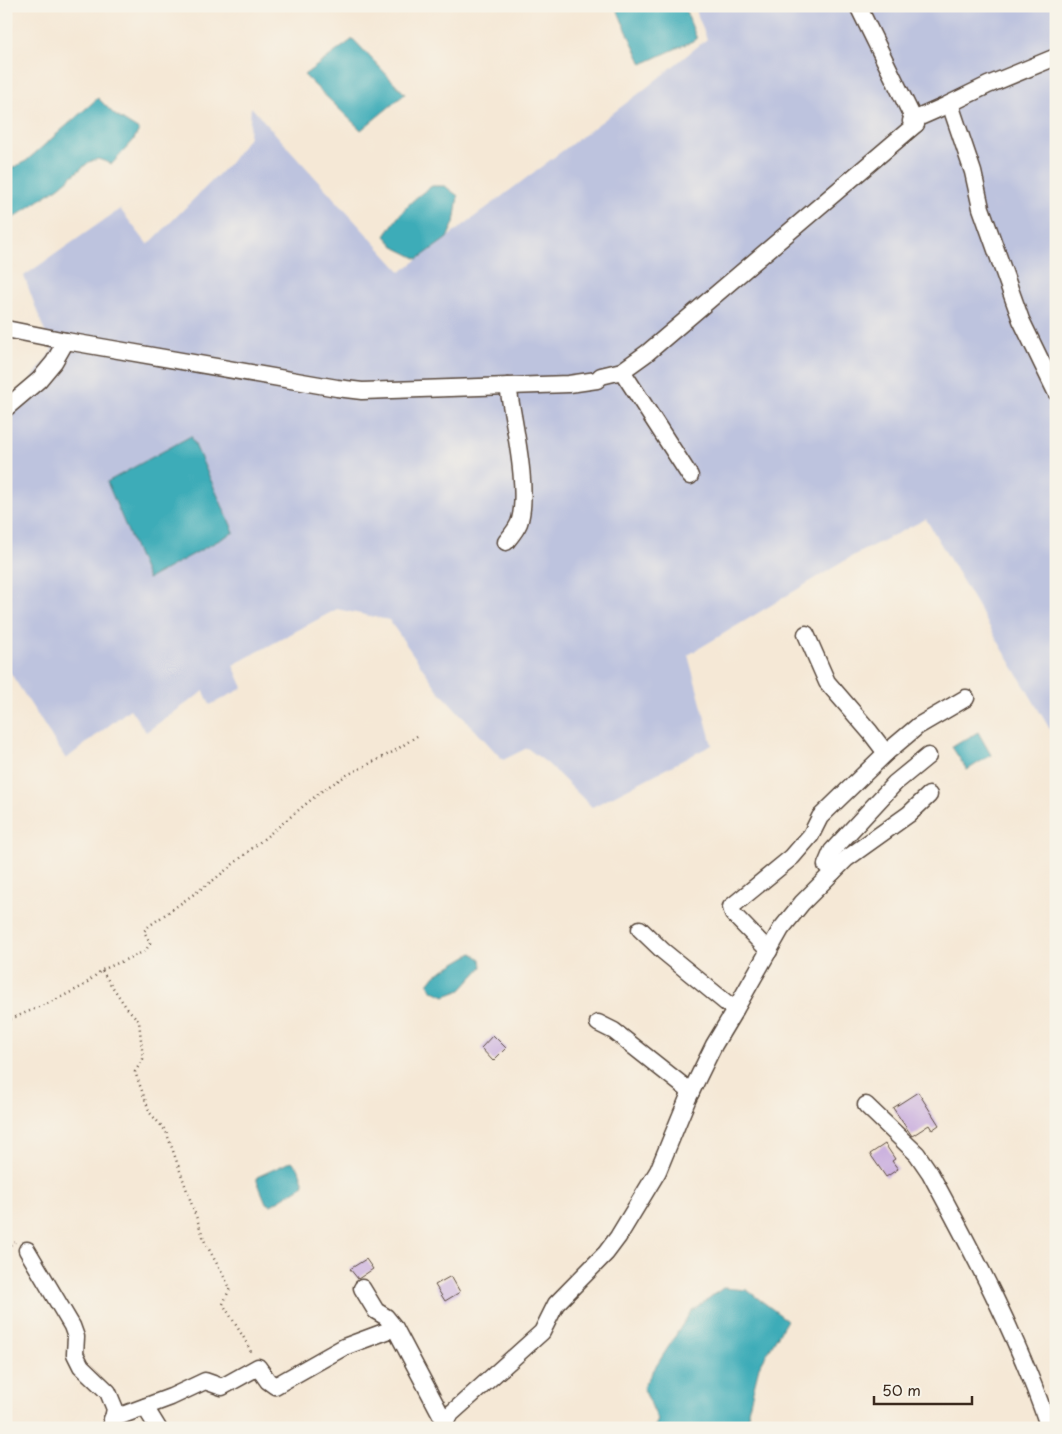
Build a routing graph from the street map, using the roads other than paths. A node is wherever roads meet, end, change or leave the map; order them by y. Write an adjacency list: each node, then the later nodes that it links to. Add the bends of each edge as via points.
1 (858, 6): 4 (street)
2 (1056, 57): 3 (street)
3 (950, 104): 4 (street, via 911,121); 9 (street, via 973,172 981,208 1021,320)
4 (916, 124): 7 (street)
5 (6, 329): 6 (street)
6 (66, 341): 8 (street, via 353,390); 10 (street, via 39,380)
7 (622, 371): 8 (street, via 596,380 569,384); 11 (street)
8 (508, 386): 12 (street, via 521,467 522,510 518,525)
9 (1056, 392)
10 (6, 408)
11 (690, 476)
12 (506, 542)
13 (806, 634): 15 (street, via 827,682)
14 (966, 698): 15 (street, via 918,726)
15 (886, 754): 20 (street, via 820,818 811,835 792,857 731,907 733,914)
16 (928, 756): 18 (street, via 896,783 832,851 826,865)
17 (929, 795): 18 (street)
18 (833, 872): 20 (street, via 781,928)
19 (640, 929): 21 (street)
20 (769, 951): 21 (street)
21 (735, 1010): 23 (street)
22 (598, 1023): 23 (street, via 614,1031)
23 (691, 1092): 30 (street, via 658,1171 606,1253 556,1304 542,1332)
24 (866, 1105): 32 (street, via 917,1154 930,1173 994,1298 1037,1392)
25 (27, 1250): 29 (street, via 72,1326 76,1337 75,1354 81,1366 112,1400 115,1408)
26 (362, 1288): 27 (street, via 376,1311)
27 (395, 1328): 28 (street, via 344,1347 275,1386 258,1367 222,1387 205,1381); 30 (street)
28 (146, 1407): 29 (street); 31 (street)
29 (111, 1424)
30 (446, 1424)
31 (158, 1428)
32 (1049, 1428)

